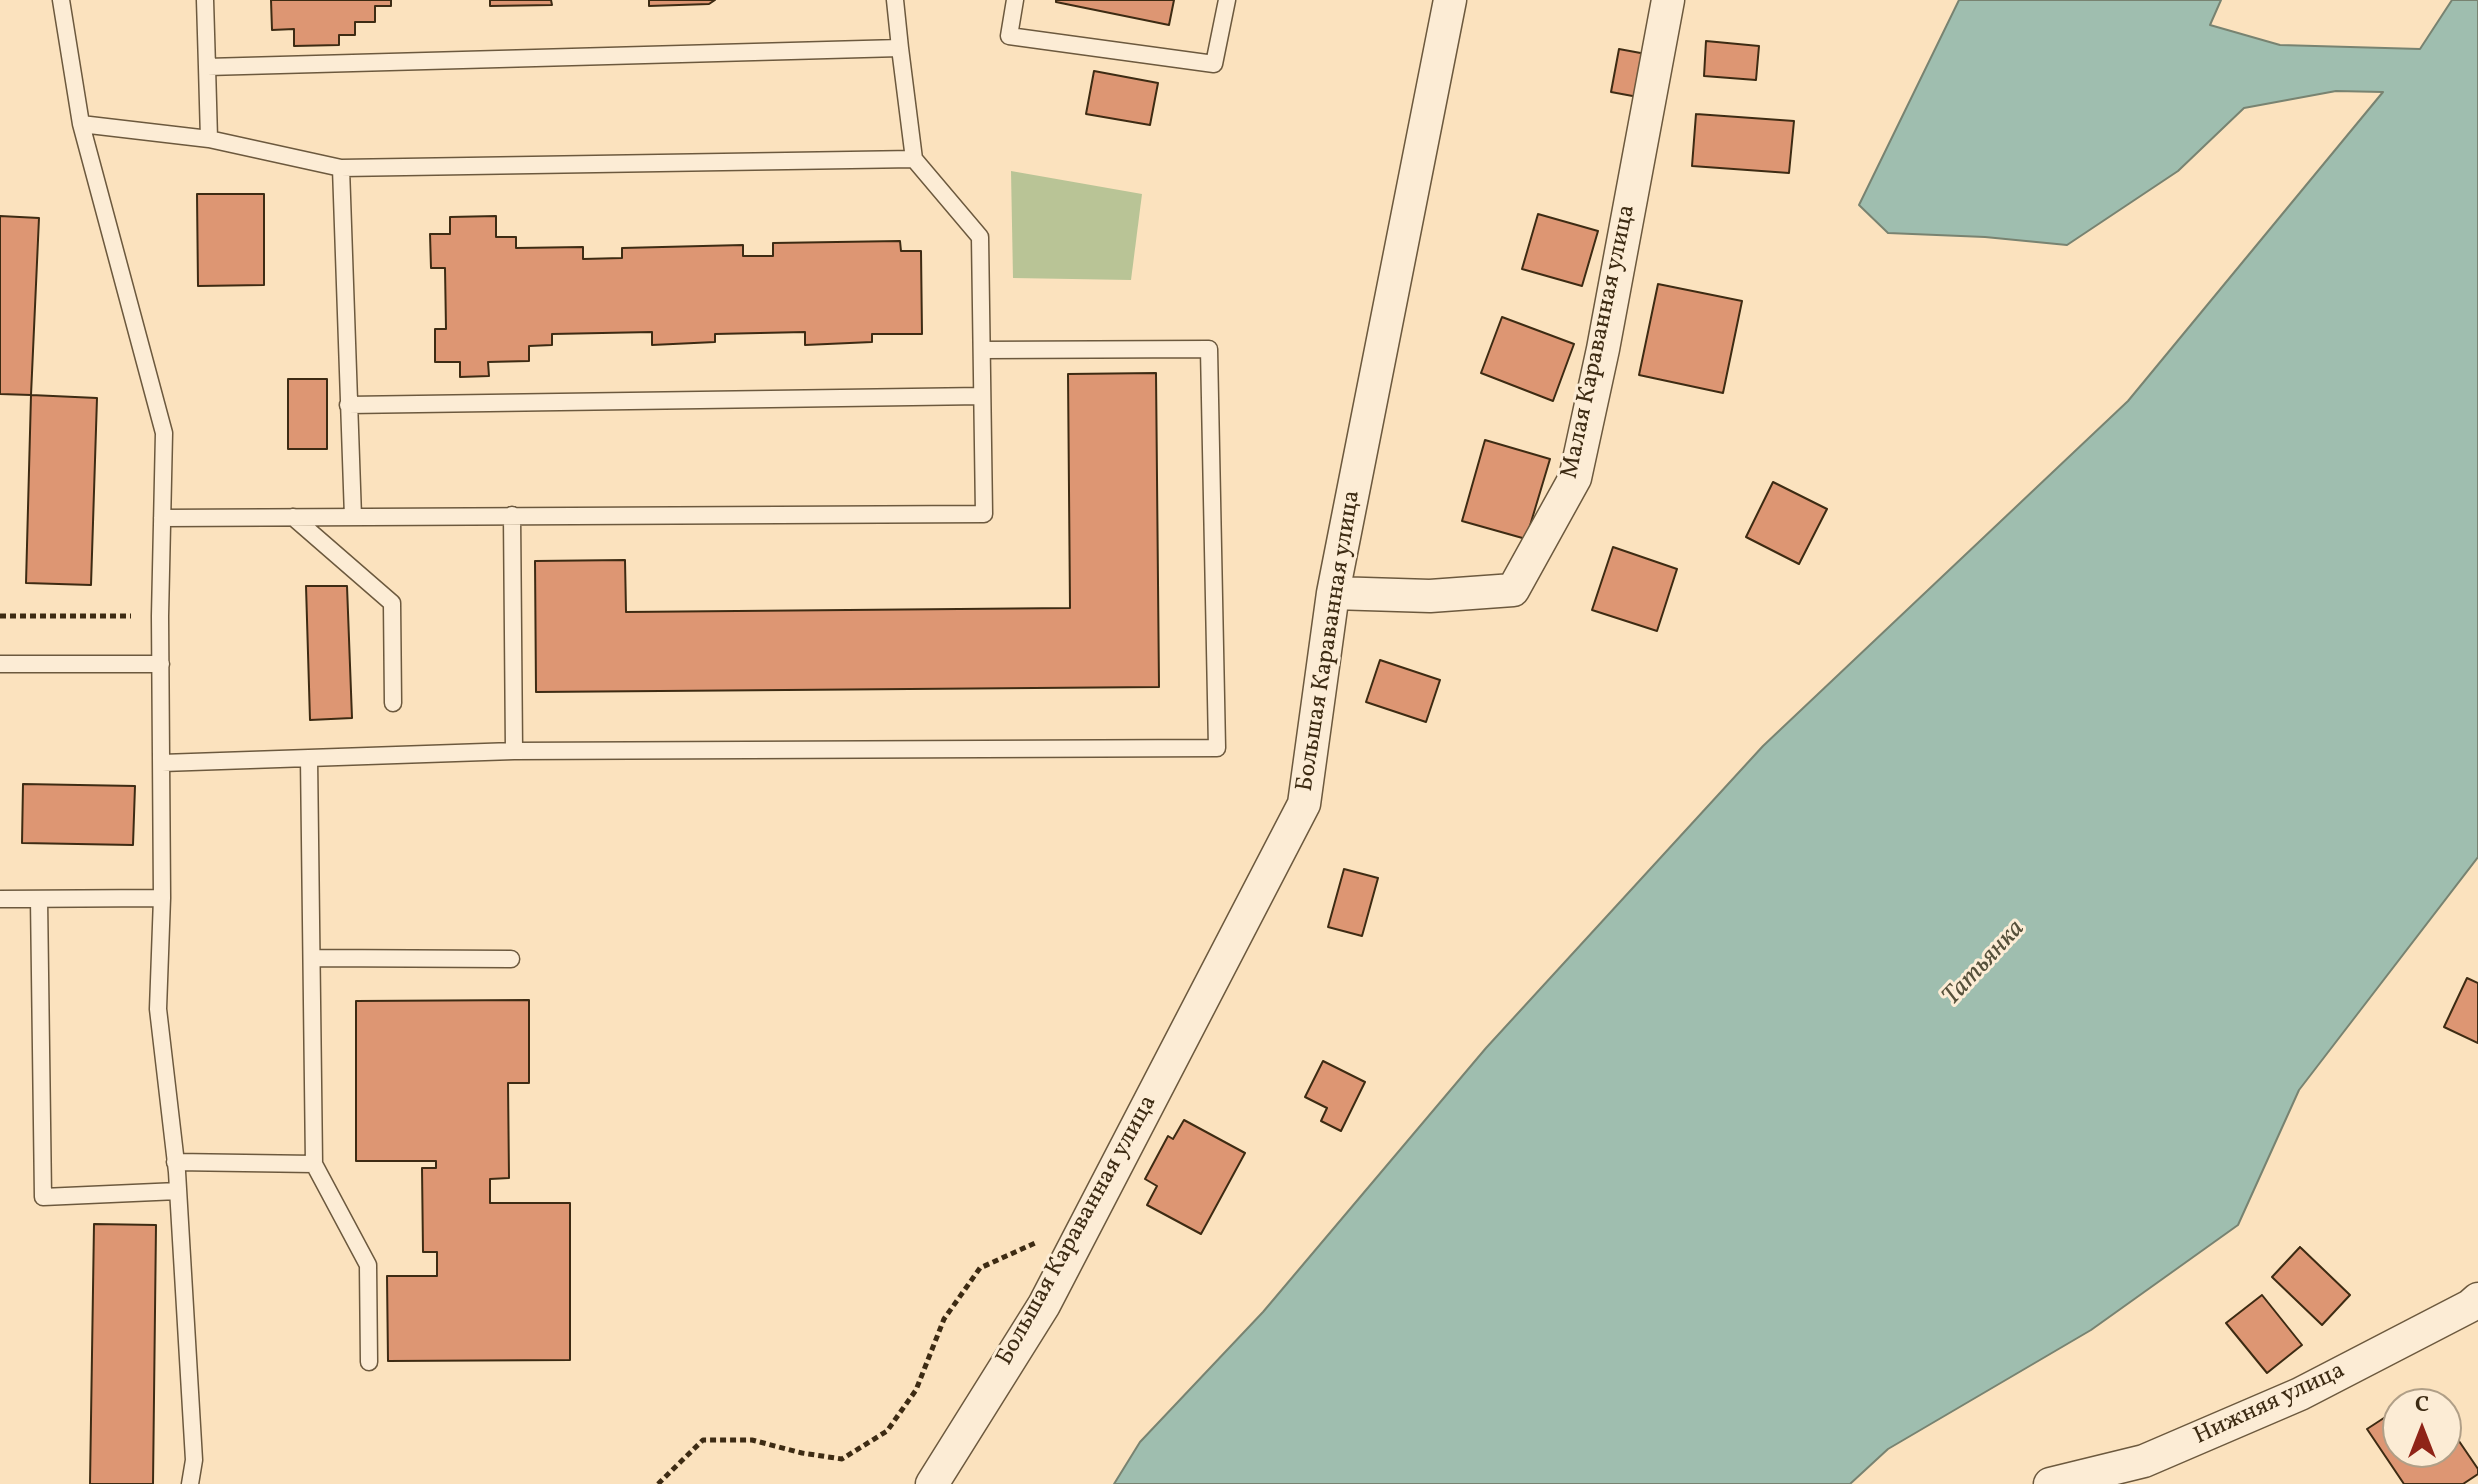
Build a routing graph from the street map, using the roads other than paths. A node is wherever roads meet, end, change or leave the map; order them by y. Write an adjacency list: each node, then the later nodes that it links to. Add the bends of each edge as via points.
1 (61, 0): 10 (lane)
2 (205, 0): 9 (lane)
3 (895, 0): 8 (lane)
4 (1015, 0): 5 (lane, via 1009,36 1214,64)
5 (1227, 0)
6 (1450, 0): 21 (street, Большая Караванная улица)
7 (1668, 0): 21 (street, Малая Караванная улица, via 1575,478 1513,590 1430,596)
8 (900, 48): 9 (lane); 12 (lane)
9 (207, 67): 11 (lane)
10 (81, 124): 11 (lane); 20 (lane, via 164,433)
11 (209, 139): 13 (lane)
12 (914, 159): 13 (lane); 14 (lane, via 980,237)
13 (341, 168): 16 (lane)
14 (982, 350): 15 (lane); 25 (lane, via 1209,349 1217,748)
15 (982, 396): 16 (lane); 17 (lane, via 984,514)
16 (348, 405): 19 (lane)
17 (512, 515): 19 (lane); 25 (lane)
18 (293, 517): 19 (lane); 20 (lane); 24 (lane, via 392,603)
19 (353, 517)
20 (162, 518): 23 (lane)
21 (1333, 593): 39 (street, Большая Караванная улица, via 1304,804 1044,1305)
22 (0, 664): 23 (lane)
23 (161, 664): 27 (lane)
24 (393, 703)
25 (514, 751): 26 (lane)
26 (309, 758): 27 (lane); 31 (lane)
27 (162, 763): 28 (lane)
28 (162, 898): 30 (lane); 33 (lane, via 158,1009)
29 (0, 899): 30 (lane)
30 (39, 899): 35 (lane, via 43,1197)
31 (312, 958): 32 (lane); 34 (lane)
32 (511, 959)
33 (175, 1162): 34 (lane); 35 (lane)
34 (314, 1164): 37 (lane, via 368,1265)
35 (178, 1191): 38 (lane, via 194,1460)
36 (2478, 1299): 40 (street, Нижняя улица, via 2257,1413 2144,1461)
37 (369, 1362)
38 (190, 1484)
39 (932, 1484)
40 (2050, 1484)

